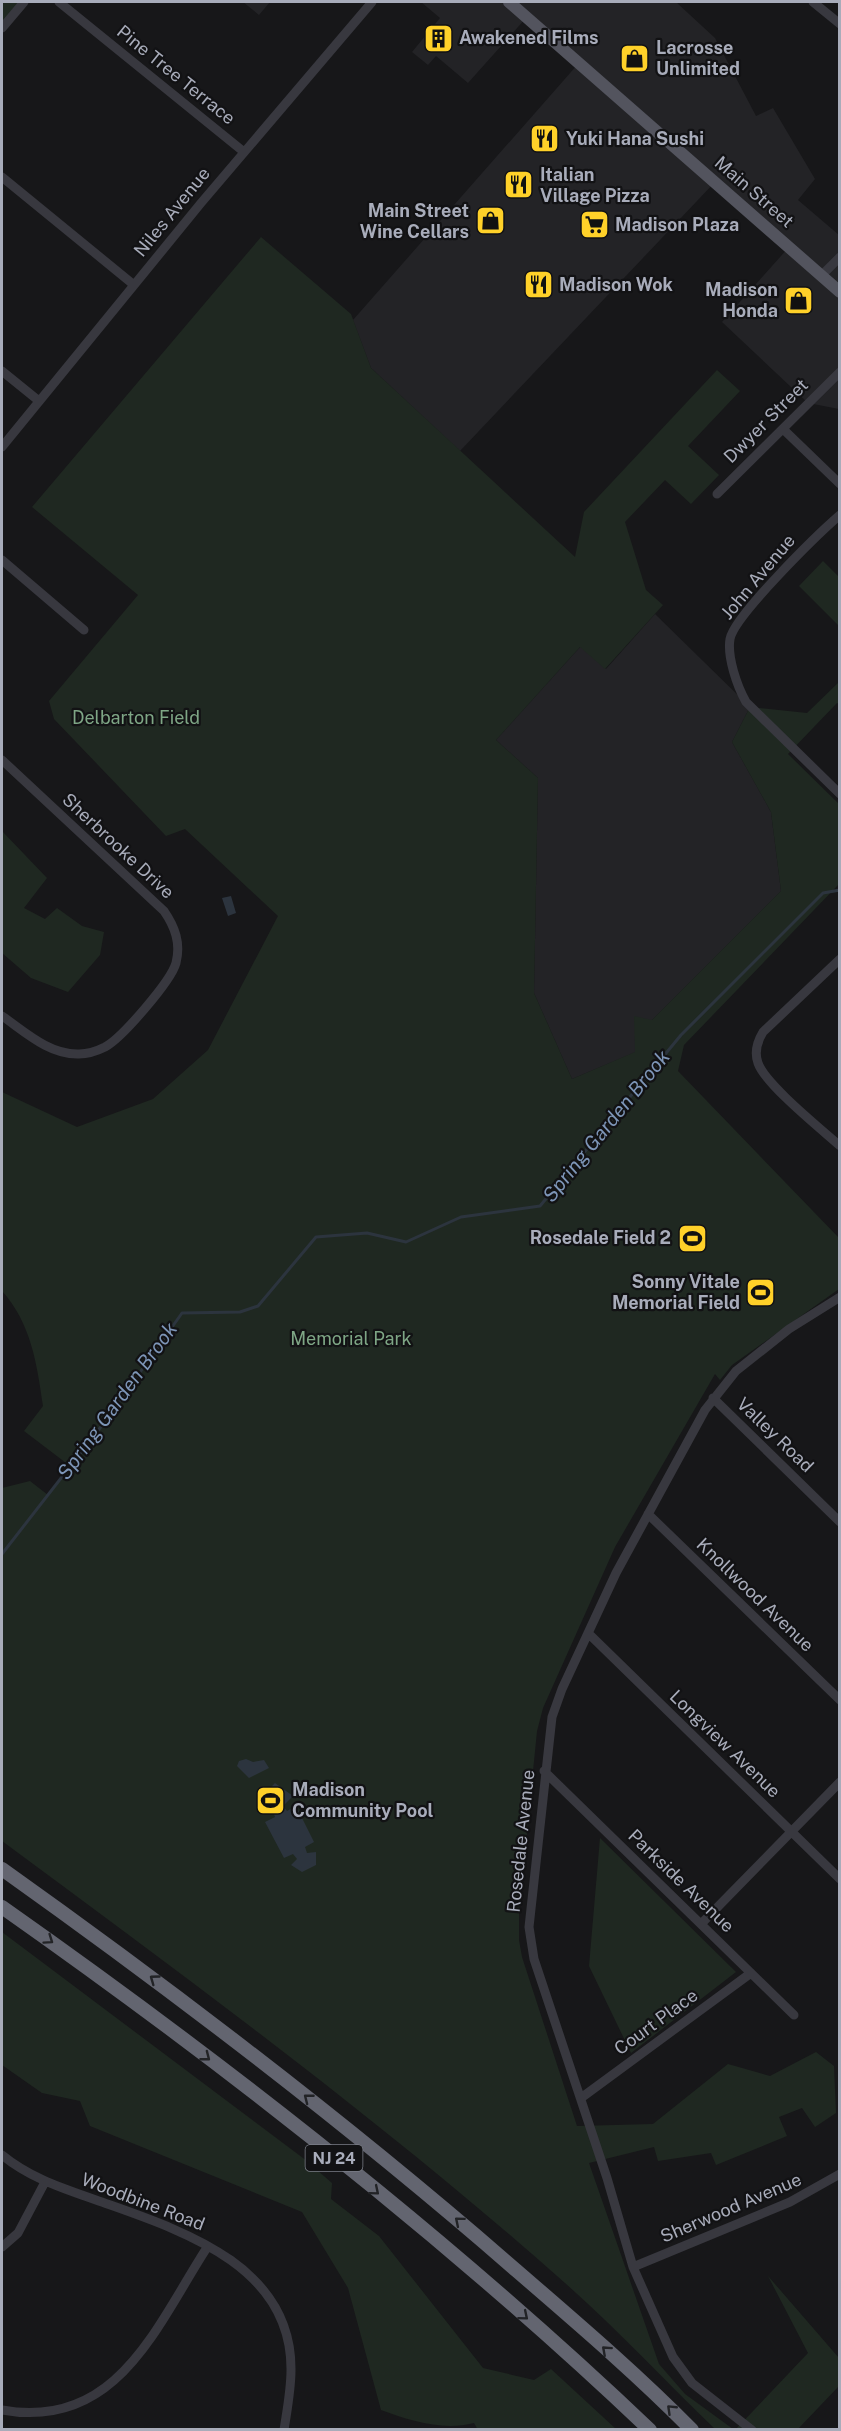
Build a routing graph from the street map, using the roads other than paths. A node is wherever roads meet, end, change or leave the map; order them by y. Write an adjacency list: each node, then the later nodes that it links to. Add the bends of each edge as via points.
1 (24, 2): 7 (street)
2 (59, 2): 8 (street, Pine Tree Terrace)
3 (372, 2): 8 (street, Niles Avenue)
4 (509, 2): 11 (main road, Main Street)
5 (813, 2): 6 (street)
6 (840, 24)
7 (2, 28)
8 (244, 152): 12 (street, Niles Avenue)
9 (2, 177): 12 (street)
10 (840, 257): 11 (street)
11 (822, 275): 13 (main road, Main Street)
12 (134, 285): 16 (street, Niles Avenue)
13 (840, 292)
14 (2, 371): 16 (street)
15 (840, 372): 17 (street, Dwyer Street)
16 (39, 401): 18 (street, Niles Avenue)
17 (783, 429): 19 (street); 20 (street, Dwyer Street)
18 (2, 447)
19 (840, 484)
20 (717, 494)
21 (840, 515): 25 (street, John Avenue, via 797,554 734,628 729,646 740,691 752,710)
22 (2, 560): 23 (street)
23 (84, 630)
24 (2, 760): 27 (street, Sherbrooke Drive, via 164,911 176,931 178,952 176,965 164,985 116,1039 94,1052 58,1051)
25 (840, 794)
26 (840, 959): 28 (street, via 763,1032 756,1056 766,1077)
27 (2, 1016)
28 (840, 1146)
29 (840, 1297): 30 (street, Rosedale Avenue, via 789,1329 736,1371)
30 (713, 1398): 31 (street, Rosedale Avenue); 32 (street, Valley Road)
31 (648, 1514): 33 (street, Rosedale Avenue); 34 (street, Knollwood Avenue)
32 (840, 1522)
33 (588, 1633): 35 (street, Rosedale Avenue, via 556,1702); 37 (street, Longview Avenue)
34 (840, 1700)
35 (544, 1771): 41 (street, Parkside Avenue); 44 (street, Rosedale Avenue, via 530,1944)
36 (840, 1782): 37 (street)
37 (791, 1832): 39 (street, Longview Avenue); 41 (street)
38 (2, 1869): 54 (highway, NJ 24, one-way to 38, via 541,2292 369,2146 170,1991)
39 (840, 1879)
40 (2, 1907): 53 (highway, NJ 24, one-way to 53, via 152,2015 349,2170 538,2329)
41 (701, 1924): 42 (street, Parkside Avenue)
42 (751, 1973): 43 (street, Parkside Avenue); 44 (street, Court Place)
43 (794, 2015)
44 (581, 2098): 50 (street, Rosedale Avenue)
45 (2, 2155): 47 (street, Woodbine Road)
46 (840, 2174): 50 (street, Sherwood Avenue, via 790,2202)
47 (45, 2182): 48 (street, Woodbine Road, via 157,2222); 49 (street, via 18,2233)
48 (208, 2246): 51 (street, via 137,2359 112,2385 83,2403 66,2408 26,2413); 52 (street, Woodbine Road, via 247,2273 273,2302 279,2315 290,2349 291,2369)
49 (2, 2247)
50 (633, 2267): 55 (street, Rosedale Avenue, via 682,2372)
51 (2, 2410)
52 (284, 2430)
53 (650, 2430)
54 (692, 2430)
55 (752, 2430)

